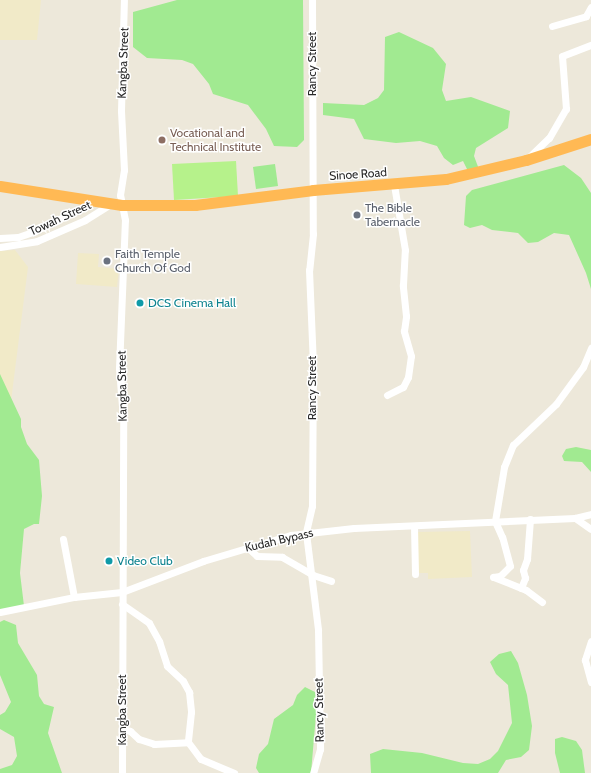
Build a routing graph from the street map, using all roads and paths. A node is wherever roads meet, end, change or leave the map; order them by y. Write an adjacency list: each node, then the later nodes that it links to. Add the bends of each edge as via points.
1 (124, 0): 12 (street, Kangba Street, via 121,111 124,170)
2 (312, 0): 10 (street, Rancy Street)
3 (591, 7): 4 (street, via 586,16)
4 (552, 26)
5 (591, 45): 7 (street, via 562,56 566,109 549,138)
6 (591, 139): 7 (highway, Sinoe Road)
7 (526, 160): 8 (highway, Sinoe Road, via 446,179)
8 (394, 185): 10 (highway, Sinoe Road); 16 (street, via 406,256 403,285 406,316 404,330 411,356 408,377 403,387)
9 (0, 186): 11 (highway, Sinoe Road)
10 (313, 190): 12 (highway, Sinoe Road, via 195,205); 23 (street, Rancy Street, via 309,270 313,364 312,506)
11 (97, 200): 12 (highway, Sinoe Road); 13 (street, Towah Street, via 35,231 18,237)
12 (118, 204): 14 (street, Towah Street, via 37,241); 30 (street, Kangba Street, via 125,220 124,297 119,368 123,418)
13 (0, 238)
14 (0, 247)
15 (591, 348): 20 (street, via 583,367 556,404 513,445 504,467)
16 (387, 395)
17 (591, 514): 18 (street, Kudah Bypass)
18 (575, 518): 19 (street, Kudah Bypass); 22 (street)
19 (530, 519): 20 (street, Kudah Bypass); 29 (street, via 527,560 523,570 525,578)
20 (495, 521): 21 (street, Kudah Bypass); 29 (street, via 510,566 500,576 493,577)
21 (414, 526): 23 (street, Kudah Bypass); 26 (street)
22 (591, 529)
23 (306, 533): 25 (street, Kudah Bypass); 27 (street, Rancy Street)
24 (63, 539): 31 (street)
25 (247, 547): 27 (street, via 257,556 288,560); 30 (street, Kudah Bypass)
26 (415, 574)
27 (313, 575): 28 (street); 41 (street, Rancy Street, via 318,630 320,749)
28 (331, 581)
29 (521, 588): 32 (street)
30 (122, 592): 31 (street, Kudah Bypass); 33 (street, Kangba Street)
31 (74, 597): 34 (street, Kudah Bypass)
32 (542, 602)
33 (122, 604): 37 (street, Kangba Street); 38 (street, via 149,623 159,641 167,666 183,681 189,692 191,712)
34 (0, 612)
35 (591, 641): 36 (street, via 585,660)
36 (591, 682)
37 (122, 728): 38 (street, via 130,731 139,740 154,744); 39 (street, Kangba Street)
38 (188, 742): 40 (street, via 201,759)
39 (122, 773)
40 (234, 773)
41 (313, 773)

